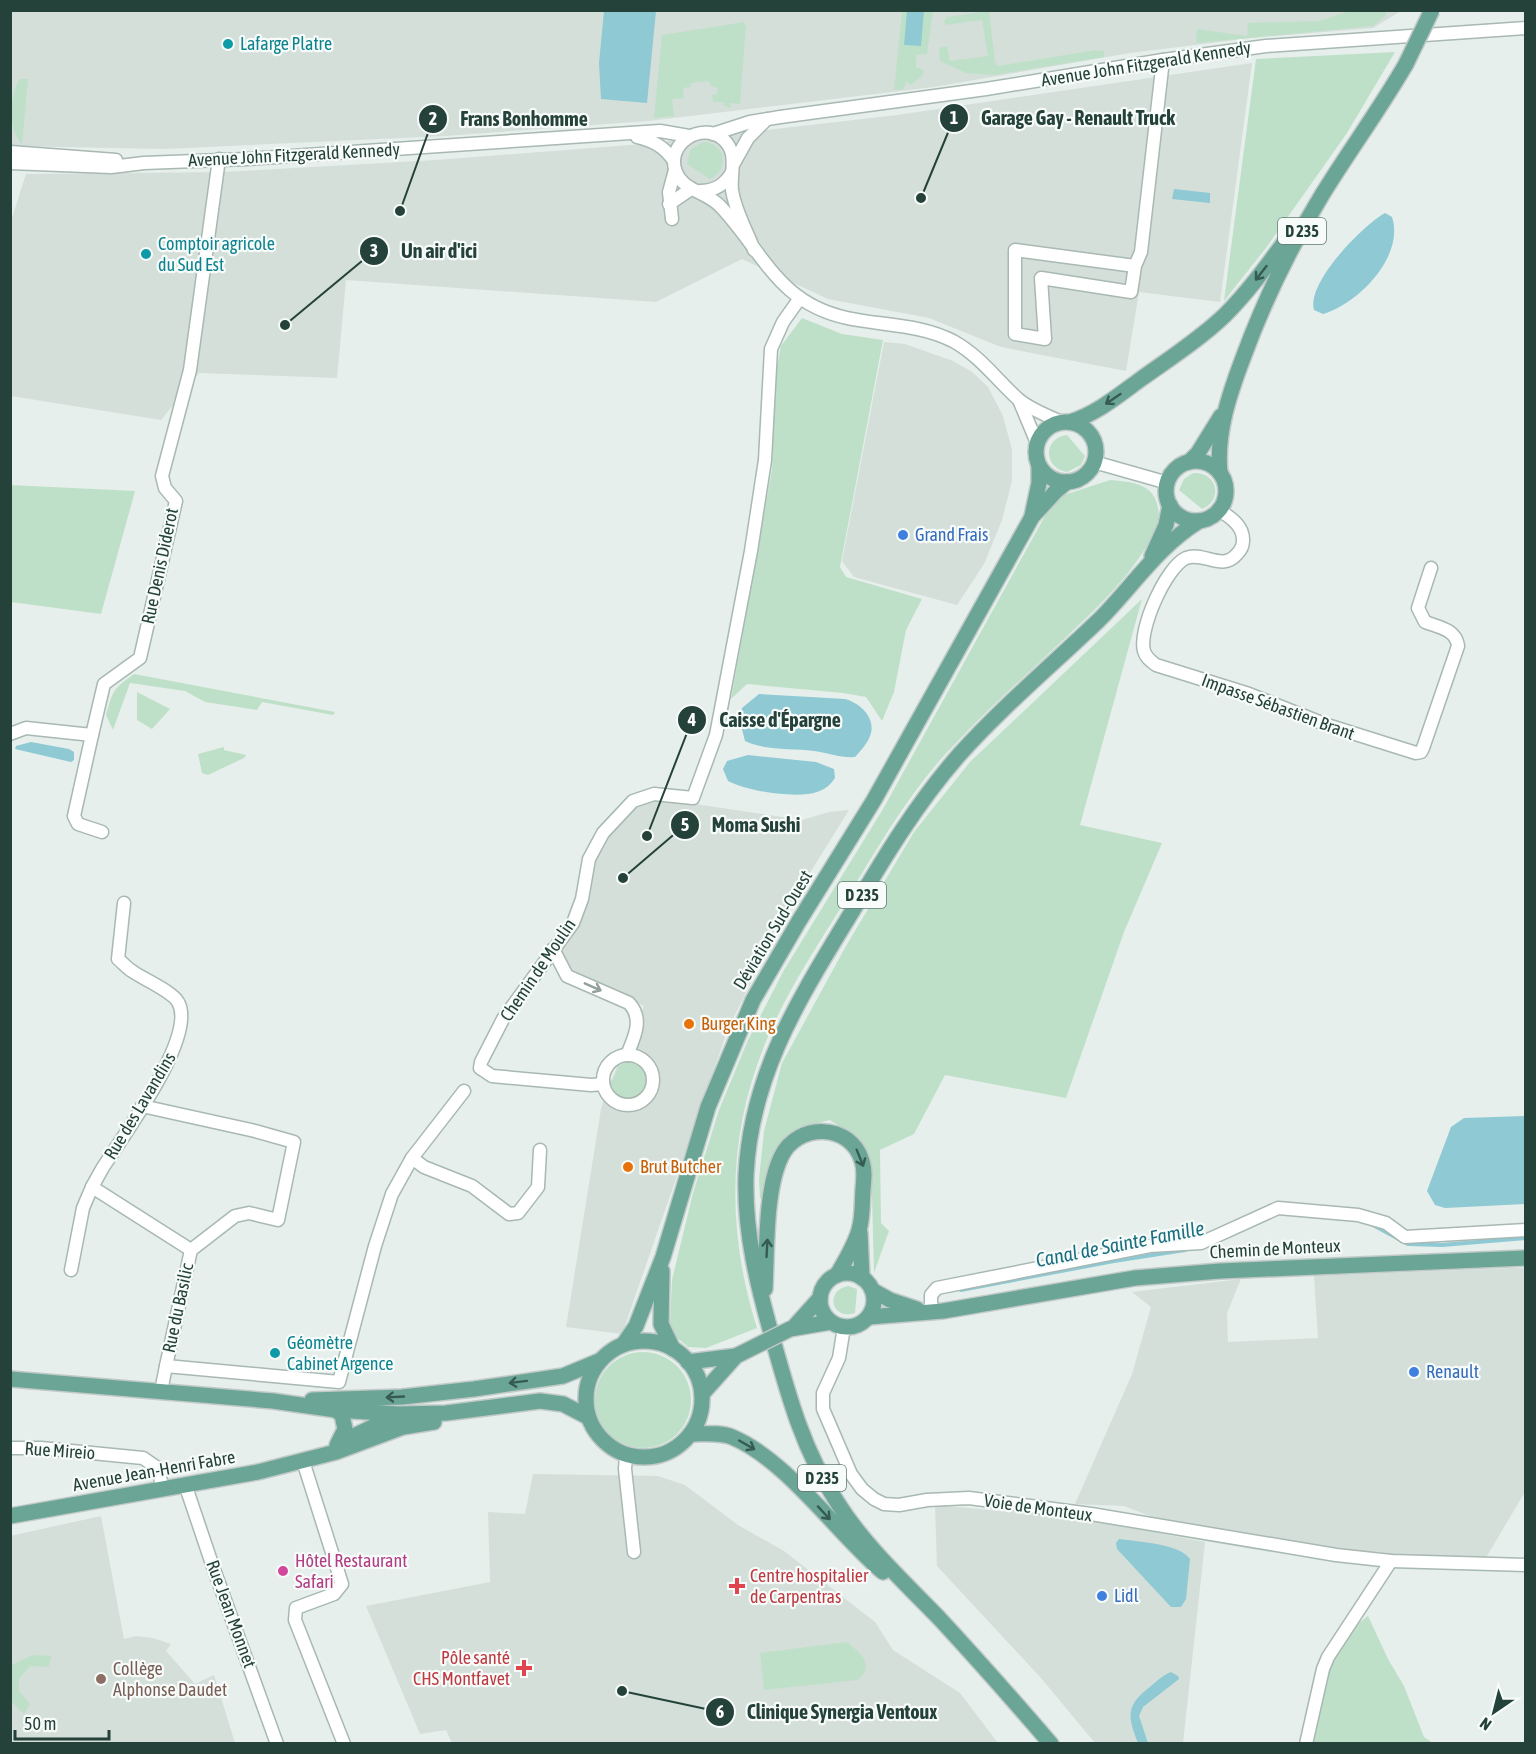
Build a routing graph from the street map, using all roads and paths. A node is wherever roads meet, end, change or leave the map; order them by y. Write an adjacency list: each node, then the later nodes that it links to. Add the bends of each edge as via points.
1 (1432, 10): 15 (main road, D 235, bridge, via 1386,99)
2 (1526, 28): 3 (street, Avenue John Fitzgerald Kennedy, via 1266,46)
3 (1163, 60): 4 (street, Avenue John Fitzgerald Kennedy); 19 (street, via 1141,252)
4 (768, 119): 6 (street, Avenue John Fitzgerald Kennedy); 13 (street, via 748,138)
5 (624, 134): 7 (street, Avenue John Fitzgerald Kennedy, via 660,131); 9 (street, Avenue John Fitzgerald Kennedy); 12 (street, Avenue John Fitzgerald Kennedy, via 653,141 667,150)
6 (713, 134): 7 (street); 13 (street, via 730,148)
7 (689, 136): 12 (street, via 678,146)
8 (10, 152): 11 (street, Avenue John Fitzgerald Kennedy)
9 (219, 159): 11 (street, Avenue John Fitzgerald Kennedy); 38 (street, Rue Denis Diderot, via 190,370 162,476 165,488 176,501 140,658 104,684)
10 (10, 163): 11 (street, Avenue John Fitzgerald Kennedy, via 82,167)
11 (144, 163)
12 (675, 165): 14 (street, via 679,178); 16 (street)
13 (733, 167): 14 (street, via 729,178 716,189); 18 (street, via 734,199)
14 (696, 190): 16 (street); 18 (street, via 721,206)
15 (1323, 194): 22 (main road, D 235, via 1269,291); 23 (main road, one-way to 23, via 1247,290 1201,336 1085,418)
16 (669, 204): 17 (street)
17 (672, 219)
18 (754, 250): 20 (street, via 772,274)
19 (1135, 266): 19 (street, via 1015,250 1015,334 1046,339 1041,278 1131,292)
20 (800, 298): 21 (street, via 850,319 939,334 986,365); 41 (street, Chemin de Moulin, via 771,349 765,460 751,551 716,735 693,798 654,794 633,801 620,814 603,833 590,859 573,923)
21 (1019, 400): 23 (street); 24 (street)
22 (1224, 411): 26 (main road, D 235); 28 (main road, D 235)
23 (1066, 422): 24 (main road, via 1047,429); 25 (main road, via 1078,424 1090,434 1096,448)
24 (1037, 442): 27 (main road)
25 (1094, 462): 29 (main road, via 1087,474); 30 (street)
26 (1190, 462): 28 (main road, via 1205,463); 30 (main road, via 1179,467)
27 (1039, 466): 29 (main road, via 1051,478); 33 (main road)
28 (1220, 473): 32 (main road, via 1226,490)
29 (1068, 482): 33 (main road)
30 (1168, 483): 31 (main road)
31 (1170, 505): 34 (main road, via 1181,516); 35 (main road, D 235, via 1166,525)
32 (1219, 510): 34 (main road); 36 (street, Impasse Sébastien Brant, via 1242,531 1240,551 1225,561 1195,556 1177,565 1163,584 1148,618 1144,654 1156,664 1416,753 1423,748 1458,646 1451,632 1425,622 1418,608)
33 (1032, 517): 52 (main road, Déviation Sud-Ouest, via 874,800 753,1000 708,1107)
34 (1199, 521): 35 (main road, D 235)
35 (1148, 564): 58 (main road, D 235, via 1118,602 989,724 937,781 893,843 790,1016 761,1090 747,1172 749,1233)
36 (1431, 568)
37 (10, 734): 38 (street, via 26,728)
38 (92, 735): 39 (street, Rue Denis Diderot, via 74,816 78,824)
39 (102, 831)
40 (124, 903): 45 (street, Rue des Lavandins, via 118,959 177,999 183,1014 171,1058)
41 (553, 949): 42 (street, one-way to 42, via 567,976 635,1009 638,1023); 43 (street, Chemin de Moulin, via 502,1019 480,1068 492,1076)
42 (627, 1055): 43 (street, via 608,1064); 43 (street, via 641,1059 652,1071 652,1087 647,1097 633,1105 623,1104 609,1096)
43 (603, 1084)
44 (464, 1091): 47 (street)
45 (142, 1106): 48 (street, Rue des Lavandins); 51 (street, Rue du Basilic, via 294,1142 278,1220 249,1213 235,1216)
46 (540, 1150): 47 (street, via 538,1187 518,1213 509,1214 472,1186 424,1167)
47 (412, 1158): 68 (street, via 392,1194 375,1246 339,1382)
48 (92, 1187): 51 (street); 54 (street, Rue des Lavandins, via 83,1208)
49 (860, 1230): 55 (main road); 56 (main road); 58 (main road, one-way to 49, via 774,1182 781,1156 795,1140 822,1131 838,1134 856,1148 864,1175)
50 (1526, 1230): 59 (street, via 1405,1237 1386,1223 1358,1215 1278,1208 1201,1243 1150,1246 938,1288 931,1295)
51 (191, 1250): 68 (street, Rue du Basilic)
52 (663, 1257): 63 (main road, via 636,1326); 64 (main road, via 661,1324)
53 (1526, 1258): 59 (main road, Chemin de Monteux, via 1135,1278)
54 (71, 1270)
55 (837, 1275): 56 (main road, via 846,1273); 57 (main road, via 827,1282)
56 (867, 1284): 59 (main road, via 890,1300); 60 (main road, via 873,1306)
57 (820, 1299): 61 (main road, via 823,1312); 62 (main road)
58 (764, 1307): 89 (main road, D 235, via 790,1403 810,1456 854,1526)
59 (927, 1311): 60 (main road, Chemin de Monteux)
60 (869, 1317): 61 (main road, via 858,1325)
61 (838, 1325): 62 (main road); 87 (street, Voie de Monteux, via 839,1358 822,1393 823,1409 851,1474 862,1490 884,1504 969,1498)
62 (792, 1328): 65 (main road, bridge)
63 (623, 1345): 64 (main road, via 640,1341); 66 (main road)
64 (673, 1349): 67 (main road)
65 (739, 1355): 67 (main road); 72 (main road)
66 (601, 1360): 70 (main road, one-way to 70, via 563,1376); 77 (main road, via 587,1387)
67 (688, 1362): 72 (main road)
68 (166, 1366): 71 (street, Rue du Basilic)
69 (10, 1379): 71 (main road)
70 (474, 1389): 73 (main road, one-way to 73, via 402,1397); 76 (main road)
71 (161, 1391): 73 (main road)
72 (702, 1394): 78 (main road, via 702,1408)
73 (273, 1401): 75 (main road)
74 (519, 1404): 76 (main road); 77 (main road, via 552,1402); 82 (main road, via 403,1427)
75 (336, 1410): 76 (main road); 79 (main road, via 342,1415 345,1429)
76 (399, 1414): 79 (main road)
77 (588, 1417): 81 (main road, via 602,1440)
78 (691, 1434): 81 (main road, via 664,1454 639,1458); 89 (main road, one-way to 89, via 730,1436 758,1452 874,1564)
79 (337, 1445): 82 (main road)
80 (10, 1448): 84 (street, Rue Mireio, via 143,1458 159,1469)
81 (626, 1455): 86 (street)
82 (303, 1461): 83 (main road, Avenue Jean-Henri Fabre); 91 (street, via 342,1584 334,1594 296,1608 295,1620)
83 (185, 1484): 84 (main road, Avenue Jean-Henri Fabre); 90 (street, Rue Jean Monnet)
84 (162, 1488): 85 (main road, Avenue Jean-Henri Fabre)
85 (10, 1516)
86 (634, 1552)
87 (1391, 1562): 88 (street, Voie de Monteux); 93 (street, via 1328,1657)
88 (1526, 1565)
89 (903, 1580): 92 (main road, D 235)
90 (277, 1743)
91 (344, 1743)
92 (1051, 1743)
93 (1306, 1743)

